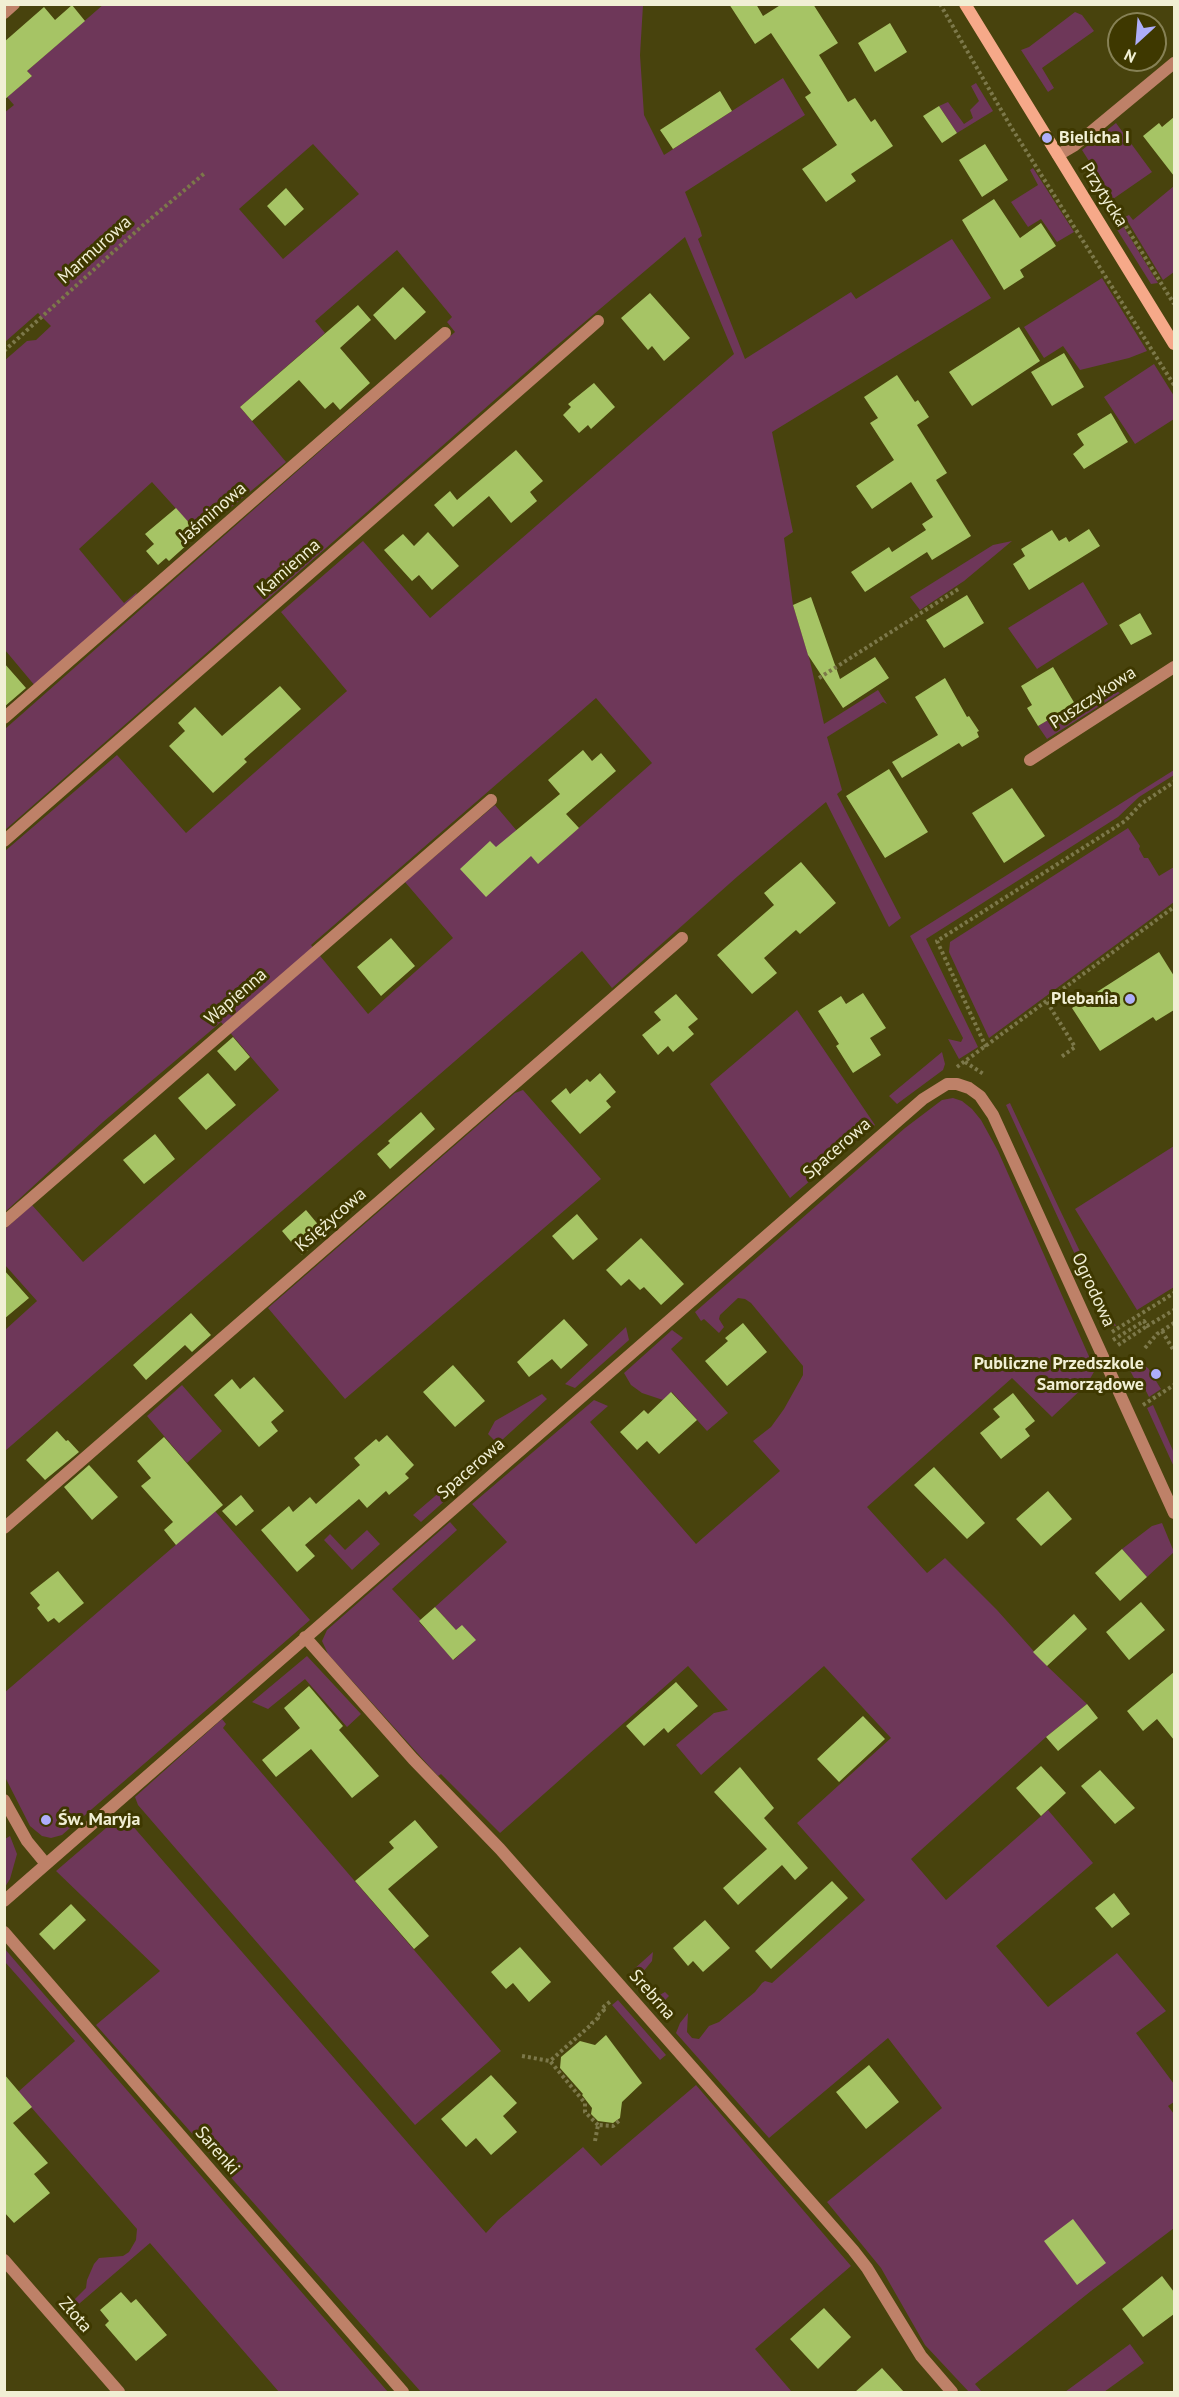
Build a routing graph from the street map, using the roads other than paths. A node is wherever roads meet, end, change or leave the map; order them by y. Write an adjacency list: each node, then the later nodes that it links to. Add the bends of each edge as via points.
1 (14, 4): 3 (street)
2 (965, 4): 5 (main road, Przytycka)
3 (4, 13)
4 (1174, 63): 5 (street)
5 (1058, 155): 8 (main road, Przytycka)
6 (598, 321): 13 (street, Kamienna)
7 (445, 333): 10 (street, Jaśminowa)
8 (1174, 344)
9 (1174, 667): 11 (street, Puszczykowa)
10 (4, 718)
11 (1030, 760)
12 (491, 800): 16 (street, Wapienna)
13 (4, 841)
14 (682, 938): 18 (street, Księżycowa)
15 (969, 1088): 17 (street, Ogrodowa, via 993,1115); 19 (street, Spacerowa, via 947,1084 923,1099)
16 (4, 1222)
17 (1174, 1513)
18 (4, 1528)
19 (305, 1637): 21 (street, Spacerowa); 27 (street, Srebrna, via 413,1759 500,1849 853,2250 921,2356)
20 (4, 1800): 21 (street, via 27,1841)
21 (46, 1864): 22 (street, Spacerowa)
22 (4, 1901)
23 (4, 1932): 26 (street, Sarenki)
24 (4, 2260): 25 (street, Złota)
25 (119, 2392)
26 (402, 2392)
27 (952, 2392)

